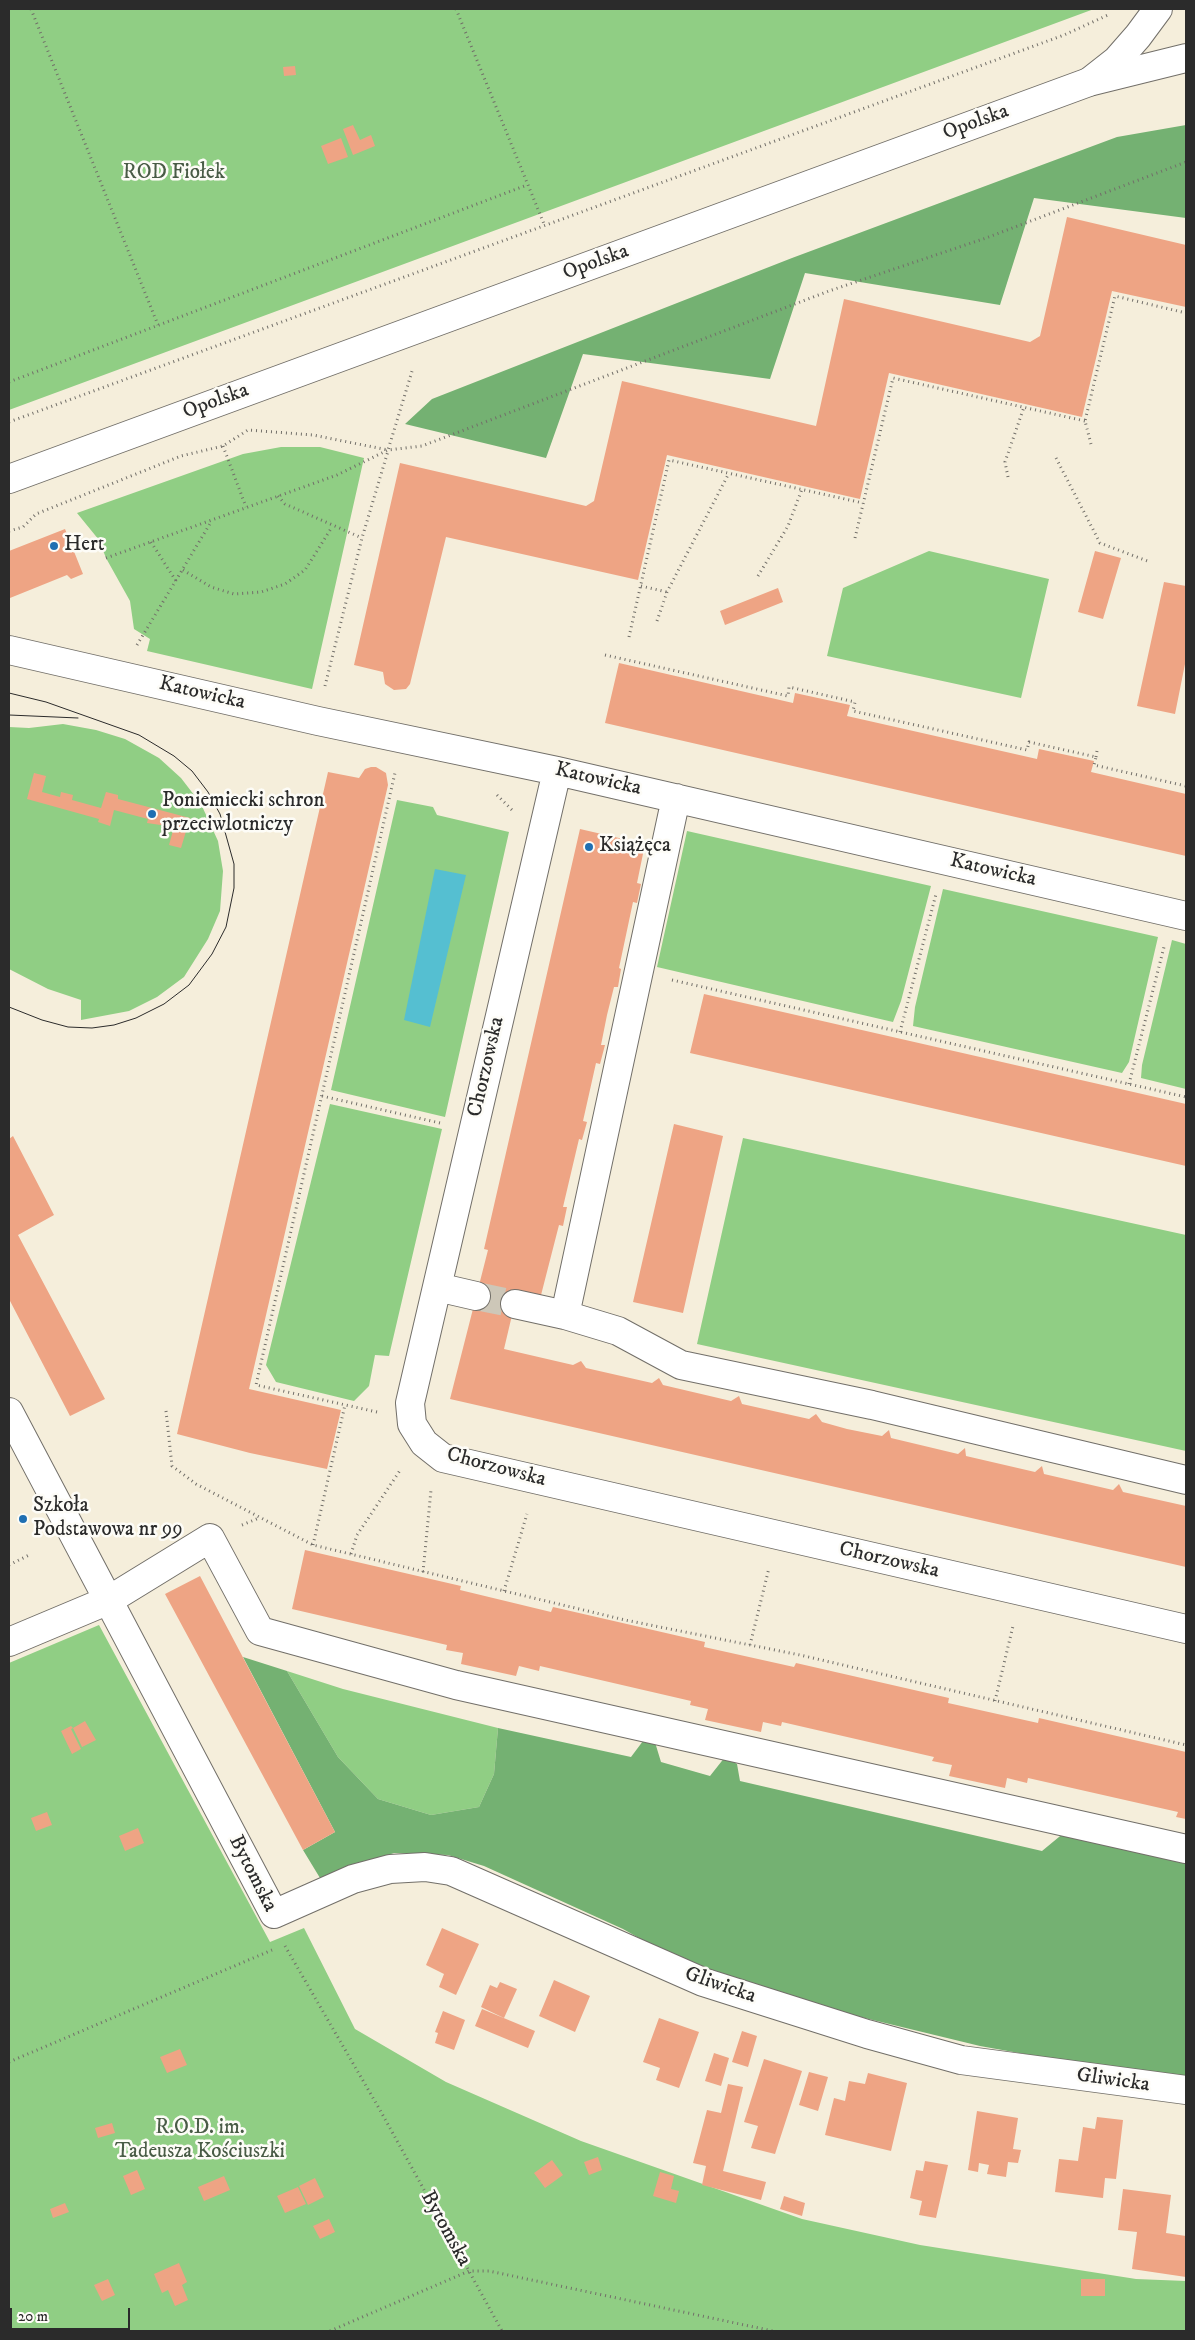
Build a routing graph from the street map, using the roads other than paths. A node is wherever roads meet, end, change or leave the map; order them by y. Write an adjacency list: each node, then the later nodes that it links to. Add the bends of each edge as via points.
1 (1158, 9): 3 (street, via 1116,60)
2 (1186, 58): 3 (street, Opolska)
3 (1090, 82): 4 (street, Opolska)
4 (9, 479)
5 (9, 650): 6 (street, Katowicka)
6 (557, 771): 7 (street, Katowicka); 9 (street, Chorzowska)
7 (676, 798): 8 (street, Katowicka); 12 (street)
8 (1186, 916)
9 (436, 1287): 10 (street); 16 (street, Chorzowska, via 410,1403 412,1424 424,1443 443,1458)
10 (476, 1296)
11 (515, 1304): 12 (street)
12 (565, 1315): 14 (street, via 618,1332 681,1365 872,1405)
13 (9, 1412): 15 (street, Bytomska)
14 (1186, 1480)
15 (109, 1600): 17 (street); 18 (street, via 210,1538 260,1631 456,1686); 19 (street, Bytomska)
16 (1186, 1630)
17 (9, 1642)
18 (1186, 1849)
19 (274, 1914): 20 (street, Gliwicka, via 353,1879 390,1869 425,1867 451,1871 703,1982 867,2034 961,2060)
20 (1186, 2090)

